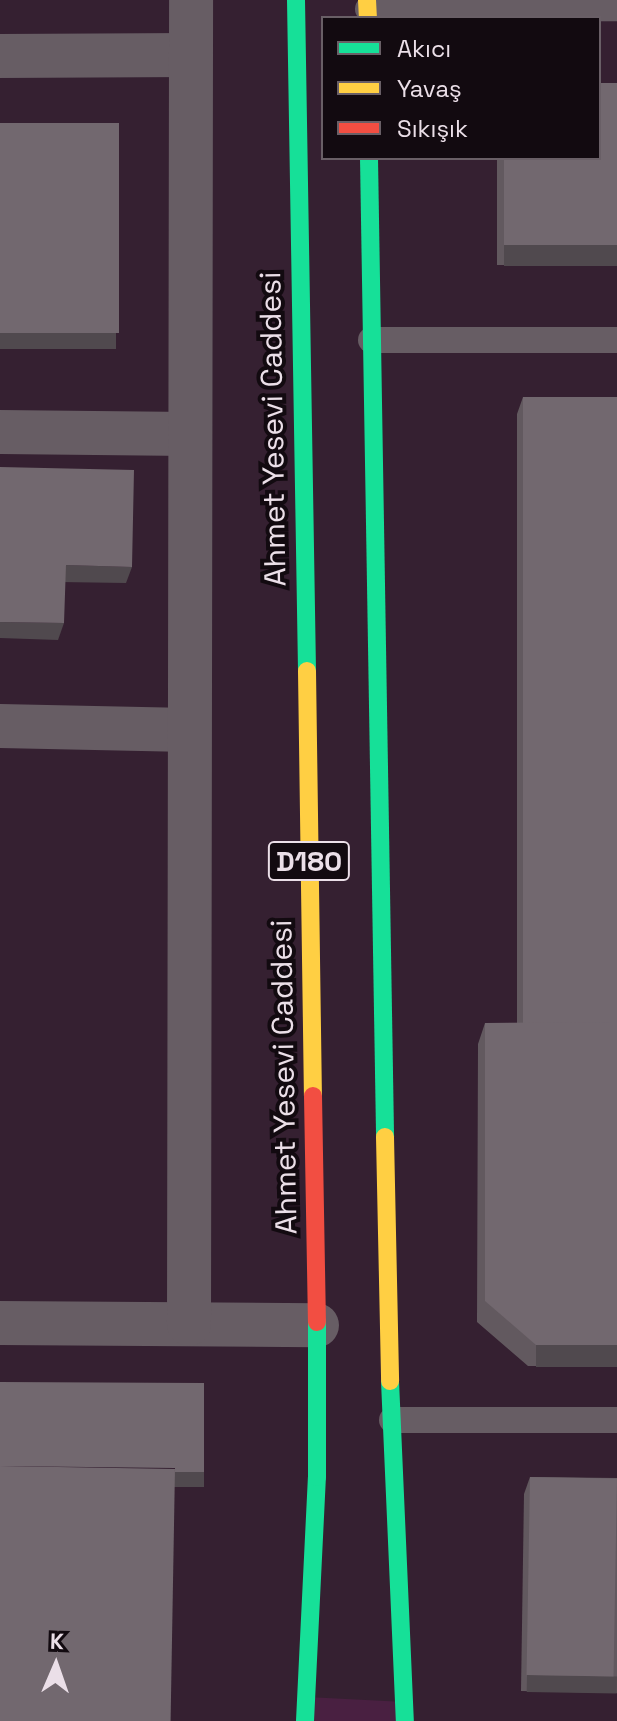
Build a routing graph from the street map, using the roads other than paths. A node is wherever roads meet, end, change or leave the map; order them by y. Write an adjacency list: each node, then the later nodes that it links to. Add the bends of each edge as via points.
1 (191, 0): 5 (street)
2 (296, 0): 16 (highway, Ahmet Yesevi Caddesi / D180)
3 (617, 8): 4 (lane)
4 (368, 9)
5 (191, 55): 6 (street); 11 (street)
6 (0, 56)
7 (369, 160): 8 (highway, D180)
8 (371, 340): 9 (lane); 17 (highway, D180)
9 (617, 340)
10 (0, 432): 11 (street)
11 (190, 434): 13 (street)
12 (0, 726): 13 (street)
13 (189, 730): 15 (street)
14 (0, 1323): 15 (street)
15 (189, 1324): 16 (street)
16 (317, 1325): 19 (highway, Ahmet Yesevi Caddesi / D180, via 317,1477)
17 (392, 1420): 18 (lane); 20 (highway, D180)
18 (617, 1420)
19 (305, 1721)
20 (405, 1721)

